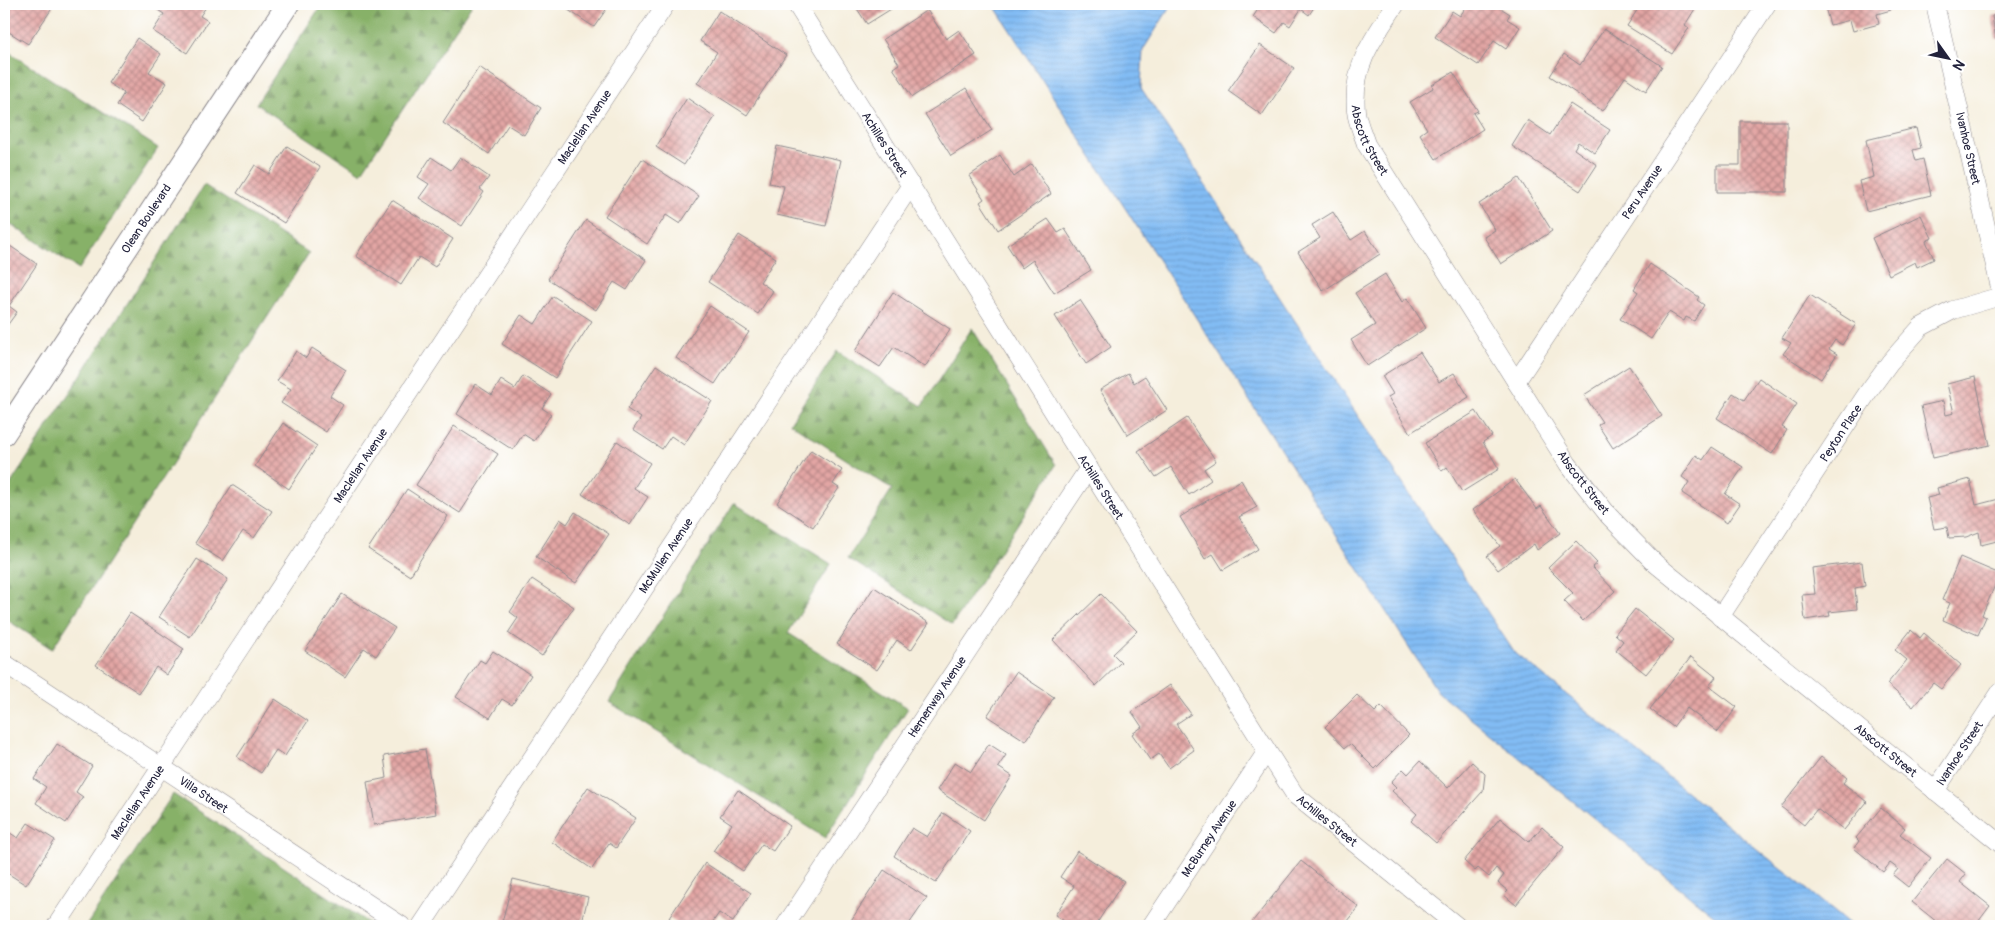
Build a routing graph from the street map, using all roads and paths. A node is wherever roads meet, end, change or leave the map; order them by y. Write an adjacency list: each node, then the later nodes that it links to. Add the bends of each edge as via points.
1 (288, 4): 11 (street, Olean Boulevard)
2 (666, 4): 17 (street, Maclellan Avenue)
3 (796, 4): 7 (street, Achilles Street)
4 (1396, 4): 10 (street, Abscott Street, via 1371,42 1356,78 1356,113 1366,144)
5 (1767, 4): 10 (street, Peru Avenue)
6 (1935, 4): 8 (street, Ivanhoe Street)
7 (911, 185): 12 (street, Achilles Street); 22 (street, McMullen Avenue)
8 (2001, 292)
9 (2001, 296): 13 (street, Peyton Place, via 1953,310 1920,327 1868,392)
10 (1516, 382): 13 (street, Abscott Street, via 1568,464 1609,516 1656,564)
11 (4, 434)
12 (1089, 468): 16 (street, Achilles Street); 23 (street, Hemenway Avenue)
13 (1720, 617): 18 (street, Abscott Street)
14 (4, 663): 17 (street, Villa Street)
15 (2001, 691): 18 (street, Ivanhoe Street)
16 (1267, 751): 24 (street, McBurney Avenue); 25 (street, Achilles Street, via 1295,795)
17 (161, 767): 20 (street, Maclellan Avenue); 21 (street, Villa Street)
18 (1935, 791): 19 (street, Abscott Street)
19 (2001, 844)
20 (56, 926)
21 (402, 926)
22 (421, 926)
23 (786, 926)
24 (1151, 926)
25 (1457, 926)

